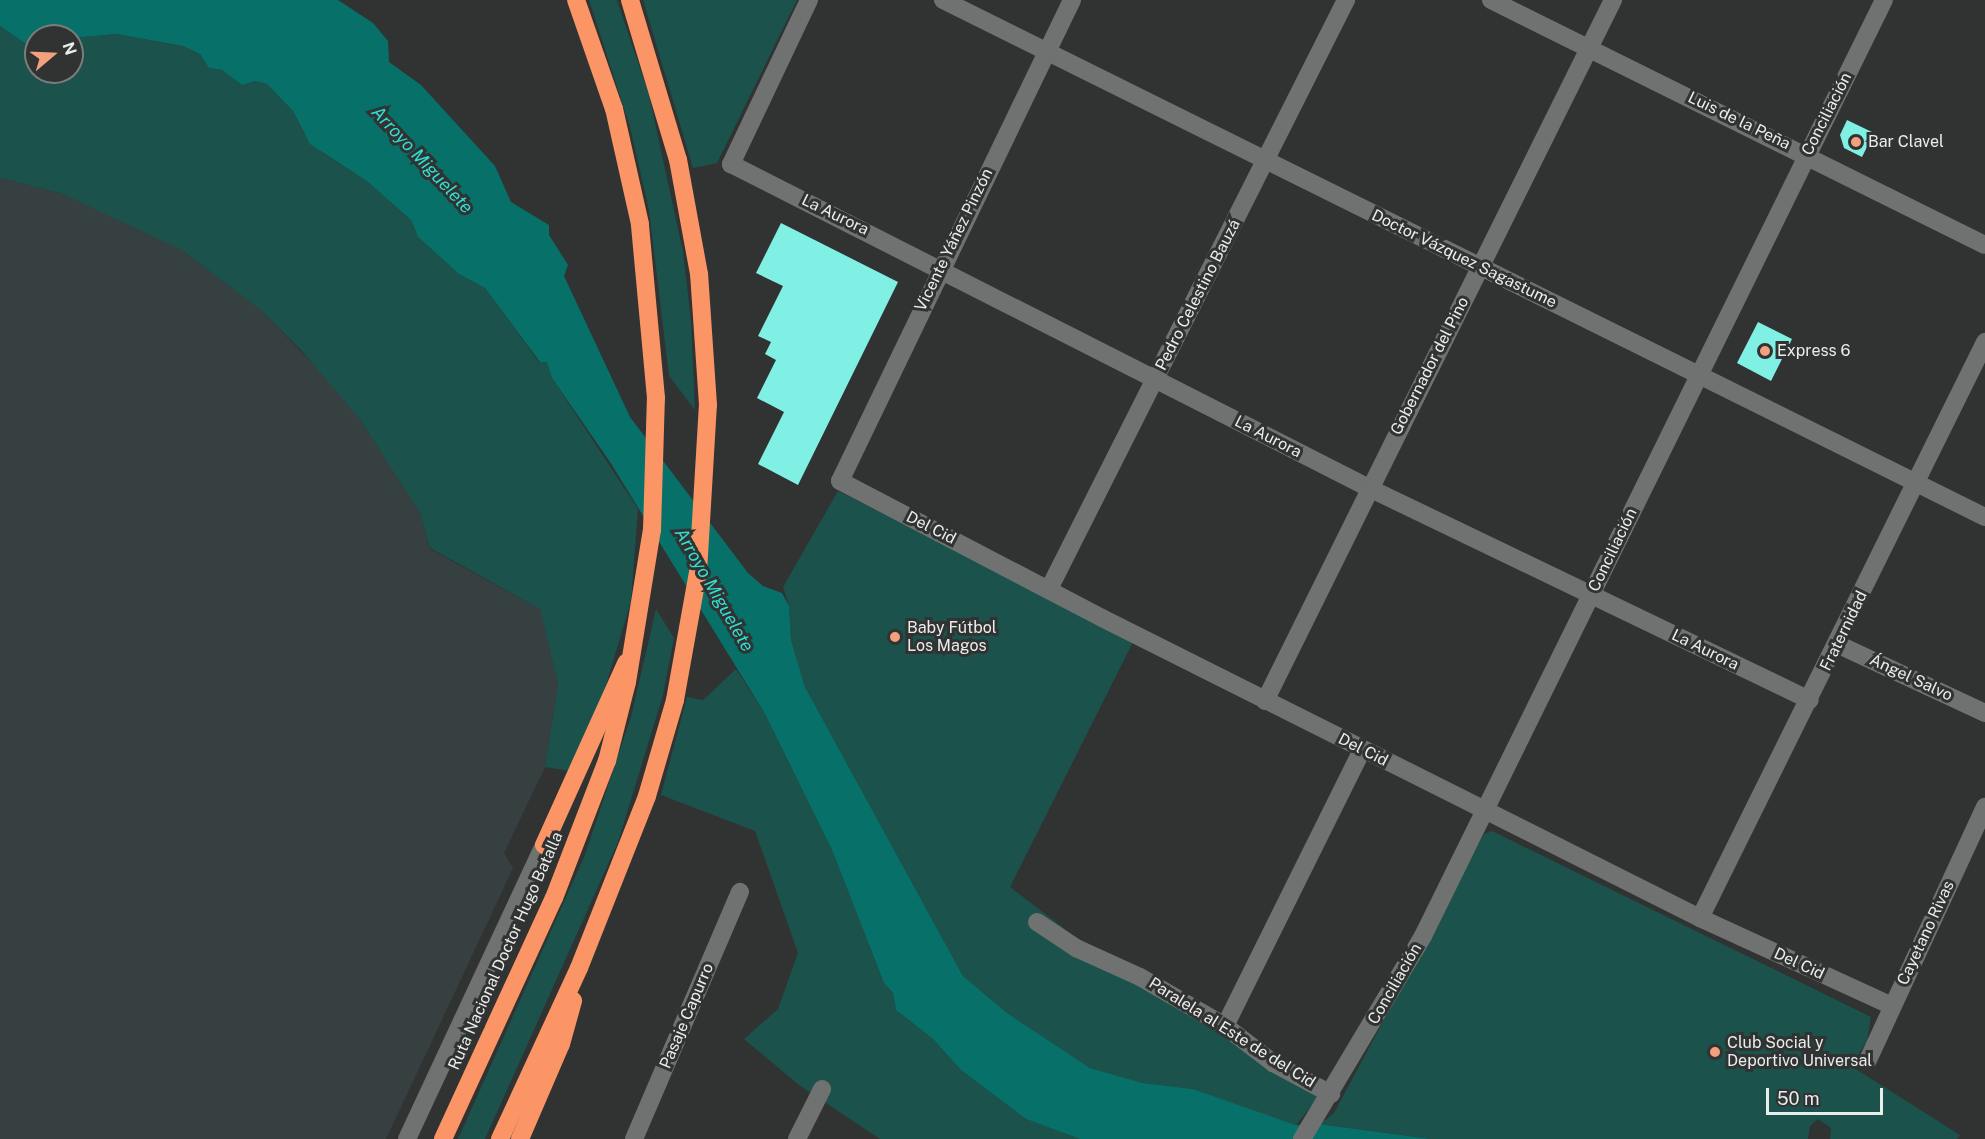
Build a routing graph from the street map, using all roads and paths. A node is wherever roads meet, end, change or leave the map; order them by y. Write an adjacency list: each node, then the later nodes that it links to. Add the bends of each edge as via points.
1 (576, 0): 27 (highway, Ruta Nacional Doctor Hugo Batalla, via 629,165 653,340 655,481)
2 (630, 0): 38 (highway, via 664,102 699,274 708,405 704,512 686,648 647,796)
3 (809, 0): 15 (street, La Aurora, via 731,164)
4 (943, 0): 11 (street, Doctor Vázquez Sagastume)
5 (1072, 0): 11 (street, Vicente Yáñez Pinzón)
6 (1346, 0): 13 (street, Pedro Celestino Bauzá)
7 (1491, 0): 10 (street, Luis de la Peña)
8 (1613, 0): 10 (street, Gobernador del Pino)
9 (1884, 0): 12 (street, Conciliación)
10 (1589, 48): 12 (street, Luis de la Peña); 16 (street, Gobernador del Pino)
11 (1047, 51): 13 (street, Doctor Vázquez Sagastume); 15 (street, Vicente Yáñez Pinzón)
12 (1807, 154): 14 (street, Luis de la Peña); 18 (street, Conciliación)
13 (1266, 161): 16 (street, Doctor Vázquez Sagastume); 19 (street, Pedro Celestino Bauzá)
14 (1985, 245)
15 (940, 267): 19 (street, La Aurora); 20 (street, Vicente Yáñez Pinzón)
16 (1479, 267): 18 (street, Doctor Vázquez Sagastume); 22 (street, Gobernador del Pino)
17 (1985, 342): 21 (street, Fraternidad)
18 (1698, 375): 21 (street, Doctor Vázquez Sagastume); 25 (street, Conciliación)
19 (1156, 380): 22 (street, La Aurora); 24 (street, Pedro Celestino Bauzá)
20 (840, 481): 24 (street, Del Cid)
21 (1917, 484): 23 (street, Doctor Vázquez Sagastume); 26 (street, Fraternidad)
22 (1369, 488): 25 (street, La Aurora); 29 (street, Gobernador del Pino)
23 (1985, 517)
24 (1049, 589): 29 (street, Del Cid)
25 (1592, 596): 28 (street, La Aurora); 33 (street, Conciliación)
26 (1837, 644): 28 (street, Fraternidad); 30 (street, Ángel Salvo)
27 (634, 648): 34 (highway, via 614,683); 45 (highway, Ruta Nacional Doctor Hugo Batalla, via 606,761 569,859)
28 (1809, 700): 36 (street, Fraternidad)
29 (1265, 701): 31 (street, Del Cid)
30 (1985, 713)
31 (1362, 750): 33 (street, Del Cid); 40 (street)
32 (1985, 807): 39 (street, Cayetano Rivas)
33 (1485, 809): 36 (street, Del Cid); 43 (street, Conciliación, via 1423,936)
34 (544, 845): 44 (street)
35 (740, 892): 48 (street, Pasaje Capurro)
36 (1700, 918): 39 (street, Del Cid)
37 (1038, 922): 40 (street, Paralela al Este de del Cid, via 1076,948 1140,977)
38 (579, 968): 46 (highway); 47 (highway, via 561,1044)
39 (1892, 1005): 41 (street, Cayetano Rivas)
40 (1225, 1026): 43 (street, Paralela al Este de del Cid)
41 (1868, 1060)
42 (822, 1089): 49 (street)
43 (1327, 1102): 50 (street, Conciliación)
44 (407, 1139)
45 (443, 1139)
46 (500, 1139)
47 (520, 1139)
48 (634, 1139)
49 (797, 1139)
50 (1302, 1139)

